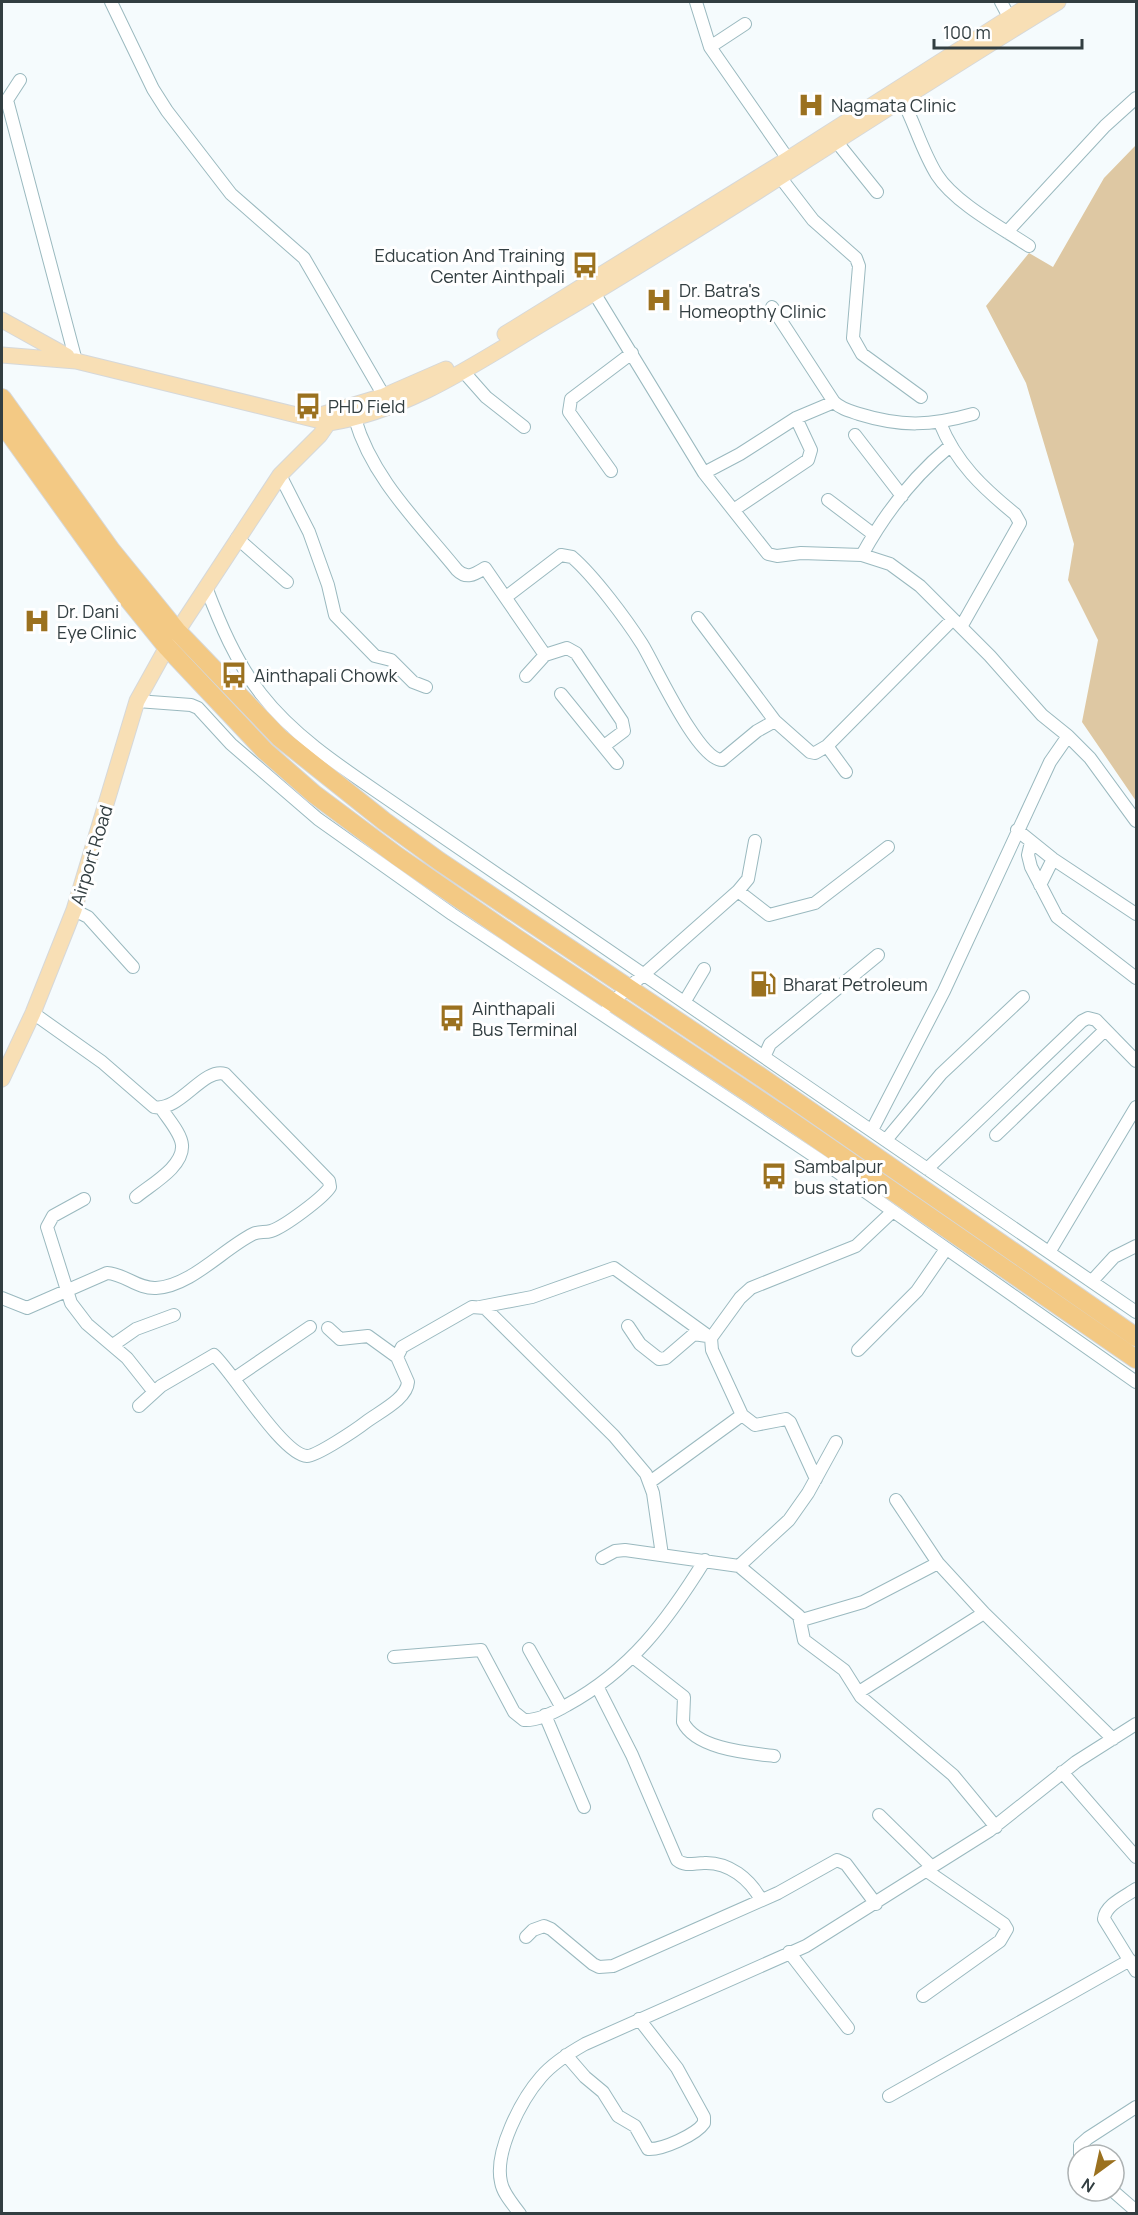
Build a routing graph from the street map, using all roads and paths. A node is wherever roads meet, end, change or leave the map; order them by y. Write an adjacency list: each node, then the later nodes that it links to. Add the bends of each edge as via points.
1 (111, 2): 25 (street, via 167,111 231,194 304,258)
2 (696, 2): 8 (street)
3 (1000, 2): 6 (street)
4 (1034, 2): 6 (main road)
5 (1058, 2): 11 (main road)
6 (1009, 17): 13 (main road)
7 (745, 24): 8 (street)
8 (710, 47): 13 (street)
9 (20, 80): 23 (street, via 7,100)
10 (1137, 98): 16 (street, via 1105,126)
11 (902, 99): 12 (main road); 16 (street, via 939,177 951,191)
12 (836, 141): 14 (main road); 15 (street)
13 (788, 159): 18 (main road)
14 (780, 177): 18 (main road); 26 (street, via 813,220 856,258 859,267 853,338 862,354)
15 (877, 192)
16 (1007, 232): 17 (street)
17 (1029, 246)
18 (591, 287): 21 (street); 24 (main road); 25 (main road, via 456,364)
19 (772, 307): 28 (street)
20 (2, 320): 23 (main road)
21 (632, 353): 38 (street, via 568,406); 39 (street)
22 (2, 355): 23 (main road)
23 (76, 361): 30 (main road, via 311,418)
24 (463, 371): 32 (main road, via 410,399); 35 (street, via 486,398)
25 (384, 396): 30 (main road)
26 (921, 397)
27 (2, 398): 52 (highway)
28 (834, 402): 31 (street); 34 (street, via 840,408 882,421)
29 (973, 414): 34 (street)
30 (333, 417): 32 (main road); 40 (main road, Airport Road)
31 (796, 418): 39 (street); 43 (street, via 811,450 808,460)
32 (355, 419): 49 (street, via 376,469 457,570 471,576 485,568)
33 (2, 423): 52 (highway, via 129,600)
34 (940, 423): 37 (street)
35 (524, 427)
36 (855, 435): 41 (street)
37 (949, 447): 41 (street); 51 (street, via 969,474 1015,514 1020,523)
38 (611, 471)
39 (704, 473): 43 (street)
40 (280, 475): 45 (main road, Airport Road); 55 (street, via 309,532 336,615 375,656 392,660 413,682)
41 (902, 496): 44 (street)
42 (828, 500): 44 (street)
43 (735, 508): 46 (street, via 768,554)
44 (873, 534): 46 (street)
45 (237, 538): 47 (street); 48 (main road, Airport Road)
46 (862, 555): 51 (street, via 890,564 920,586)
47 (287, 582)
48 (206, 587): 52 (main road, Airport Road); 77 (street, via 225,635 261,694 302,737)
49 (506, 597): 53 (street); 58 (street, via 561,555 572,557 642,644 670,699 710,755 722,760)
50 (698, 618): 58 (street)
51 (956, 624): 59 (street, via 1042,715); 61 (street)
52 (172, 639): 57 (main road, Airport Road); 79 (highway, via 339,786 439,861); 82 (highway, via 265,751 315,794)
53 (545, 656): 54 (street); 60 (street, via 567,648 576,653 622,721 624,731)
54 (526, 676)
55 (426, 687)
56 (561, 694): 60 (street)
57 (137, 701): 72 (main road, Airport Road); 82 (street, via 198,708 231,744 318,819 452,914)
58 (775, 721): 61 (street, via 810,752)
59 (1068, 736): 64 (street, via 1090,758); 65 (street, via 1050,762)
60 (604, 746): 62 (street)
61 (827, 746): 63 (street)
62 (617, 763)
63 (846, 772)
64 (1137, 822)
65 (1017, 830): 67 (street); 90 (street, via 944,991)
66 (755, 841): 71 (street, via 748,879)
67 (1031, 842): 69 (street); 70 (street, via 1028,855)
68 (888, 847): 71 (street, via 815,903 768,915)
69 (1053, 859): 70 (street); 73 (street)
70 (1040, 885): 78 (street, via 1057,917)
71 (738, 891): 77 (street)
72 (74, 910): 75 (street, via 88,917); 83 (main road, Airport Road)
73 (1137, 914)
74 (878, 955): 85 (street, via 770,1044)
75 (133, 967)
76 (705, 969): 81 (street)
77 (644, 973): 79 (street); 81 (street)
78 (1137, 978)
79 (628, 989): 82 (street); 109 (highway)
80 (1023, 997): 92 (street, via 940,1074)
81 (685, 1001): 85 (street)
82 (606, 1008): 96 (street); 114 (highway, via 902,1196)
83 (33, 1013): 87 (main road, Airport Road); 89 (street, via 102,1062 150,1104)
84 (1105, 1030): 86 (street); 91 (street); 93 (street, via 1096,1020 1082,1021)
85 (765, 1055): 90 (street)
86 (1137, 1061)
87 (4, 1068)
88 (1137, 1107): 99 (street)
89 (161, 1108): 94 (street, via 180,1138 181,1154 173,1166); 101 (street, via 215,1073 225,1074 329,1181 330,1187 322,1197 273,1231 251,1235 205,1267 166,1286 147,1287 108,1273)
90 (872, 1130): 92 (street)
91 (996, 1135)
92 (886, 1140): 93 (street)
93 (927, 1169): 99 (street)
94 (136, 1197)
95 (84, 1199): 101 (street, via 53,1216 47,1227)
96 (892, 1212): 98 (street); 110 (street, via 856,1246 751,1288)
97 (1137, 1245): 100 (street, via 1114,1257)
98 (946, 1249): 112 (street, via 917,1291); 116 (street)
99 (1050, 1251): 100 (street)
100 (1092, 1281): 104 (street)
101 (65, 1290): 102 (street, via 27,1308); 111 (street, via 87,1324)
102 (2, 1298)
103 (480, 1306): 110 (street, via 532,1297 614,1268); 113 (street, via 408,1343); 122 (street, via 614,1436)
104 (1137, 1312)
105 (174, 1314): 111 (street, via 136,1329)
106 (628, 1326): 110 (street, via 640,1344 659,1359 666,1358 694,1334)
107 (310, 1327): 115 (street)
108 (328, 1328): 113 (street, via 340,1339 368,1336)
109 (1137, 1337)
110 (711, 1338): 119 (street, via 712,1350)
111 (113, 1345): 117 (street)
112 (858, 1350)
113 (397, 1357): 115 (street, via 408,1382 402,1396 308,1456 290,1448)
114 (1137, 1359)
115 (235, 1378): 117 (street, via 214,1355)
116 (1137, 1382)
117 (154, 1392): 118 (street)
118 (139, 1406)
119 (742, 1415): 121 (street, via 755,1425 786,1419 790,1422); 122 (street)
120 (836, 1442): 121 (street)
121 (816, 1479): 128 (street, via 789,1520)
122 (650, 1482): 124 (street)
123 (896, 1500): 127 (street)
124 (662, 1555): 125 (street, via 625,1550); 126 (street)
125 (602, 1558)
126 (705, 1560): 128 (street); 132 (street, via 676,1607)
127 (938, 1563): 129 (street); 130 (street, via 863,1602)
128 (739, 1566): 130 (street)
129 (984, 1613): 135 (street); 139 (street)
130 (802, 1620): 135 (street, via 804,1640 844,1670)
131 (529, 1649): 136 (street)
132 (633, 1657): 134 (street); 140 (street, via 684,1697 683,1722 692,1731 729,1750)
133 (394, 1658): 137 (street, via 481,1650 514,1712 530,1721)
134 (598, 1688): 136 (street); 148 (street, via 677,1860 687,1864 715,1863 735,1872 748,1880)
135 (859, 1692): 144 (street, via 870,1706 953,1775)
136 (562, 1708): 137 (street)
137 (545, 1716): 142 (street)
138 (1137, 1724): 139 (street)
139 (1113, 1739): 141 (street)
140 (774, 1756)
141 (1062, 1772): 144 (street); 145 (street)
142 (584, 1807)
143 (879, 1815): 146 (street)
144 (996, 1827): 146 (street)
145 (1137, 1857)
146 (929, 1869): 149 (street); 153 (street, via 1007,1929 1000,1941)
147 (1137, 1889): 152 (street, via 1105,1913 1106,1923)
148 (761, 1900): 149 (street, via 837,1860 846,1864); 150 (street, via 606,1967 593,1964 544,1926)
149 (876, 1904): 151 (street)
150 (526, 1937)
151 (789, 1952): 154 (street); 155 (street)
152 (1133, 1965): 157 (street)
153 (922, 1996)
154 (639, 2019): 156 (street); 156 (street, via 677,2068 704,2117 696,2131 657,2149 648,2149 635,2126 618,2116 603,2092)
155 (848, 2028)
156 (566, 2055): 160 (street, via 534,2086 510,2130 500,2159 501,2185)
157 (889, 2096)
158 (1137, 2107): 159 (street)
159 (1082, 2143)
160 (520, 2214)

